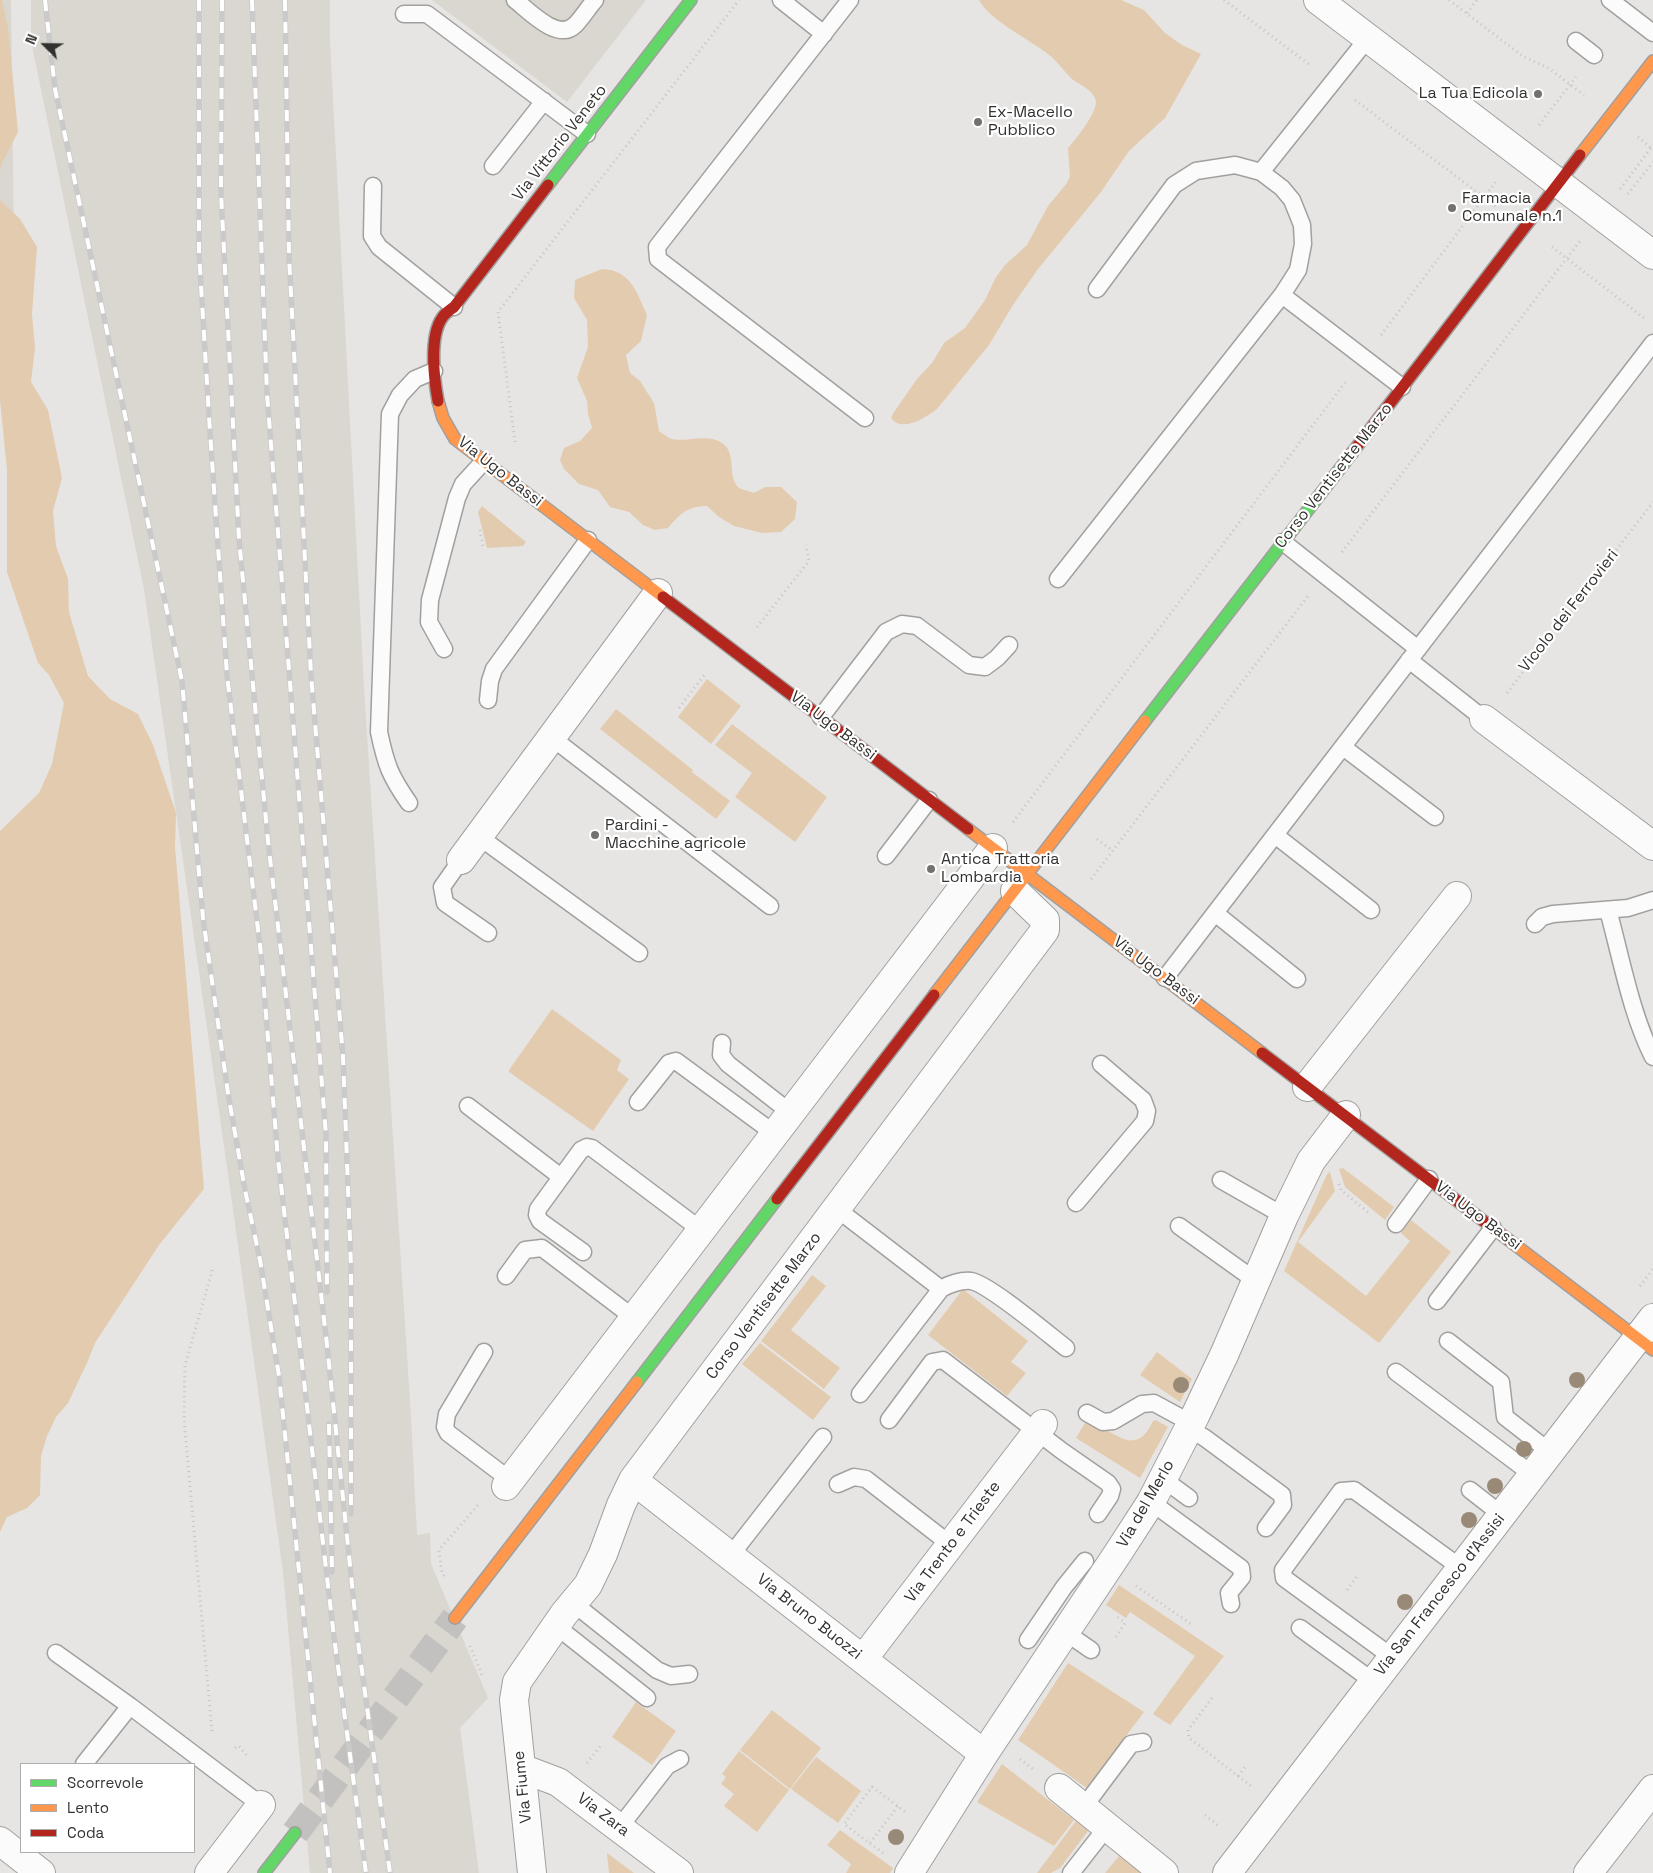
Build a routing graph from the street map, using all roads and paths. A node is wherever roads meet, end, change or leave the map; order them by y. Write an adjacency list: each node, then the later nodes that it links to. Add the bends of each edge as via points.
1 (515, 0): 2 (lane, via 553,29 565,30 574,26)
2 (594, 0)
3 (691, 0): 21 (street, Via Vittorio Veneto)
4 (739, 0): 41 (path, via 498,312)
5 (781, 0): 14 (lane)
6 (850, 0): 14 (lane)
7 (1318, 0): 15 (street)
8 (1449, 0): 11 (path)
9 (1477, 0): 11 (path)
10 (1610, 0): 13 (lane)
11 (1467, 13): 19 (path, via 1524,57 1547,67)
12 (404, 14): 20 (lane, via 427,14)
13 (1653, 33)
14 (824, 34): 40 (lane, via 657,247 658,258)
15 (1368, 38): 23 (street); 26 (lane)
16 (1576, 41): 17 (lane)
17 (1594, 55): 19 (path)
18 (1653, 61): 27 (street, Corso Ventisette Marzo)
19 (1570, 85): 23 (path)
20 (544, 101): 21 (lane); 25 (lane)
21 (587, 134): 34 (street, Via Vittorio Veneto)
22 (1653, 145): 29 (path)
23 (1518, 152): 27 (street); 37 (path)
24 (1653, 162): 29 (path)
25 (493, 166)
26 (1261, 172): 32 (lane, via 1235,165 1196,170 1174,185); 33 (lane, via 1292,200 1302,225 1303,244 1298,270)
27 (1559, 183): 29 (street); 39 (street, Corso Ventisette Marzo)
28 (374, 186): 34 (lane, via 372,236 379,247)
29 (1604, 218): 30 (street); 31 (path)
30 (1653, 255)
31 (1567, 258): 35 (path); 47 (path)
32 (1097, 290)
33 (1282, 295): 37 (lane); 48 (lane)
34 (454, 307): 38 (street, Via Ugo Bassi, via 442,319)
35 (1649, 322)
36 (1653, 343): 53 (lane)
37 (1364, 357): 39 (lane); 67 (path)
38 (434, 371): 42 (street, Via Ugo Bassi, via 443,417 455,439); 62 (lane, via 415,379 400,395 390,414 379,732 385,762)
39 (1402, 386): 45 (street, Corso Ventisette Marzo)
40 (865, 418)
41 (515, 444)
42 (484, 461): 44 (street, Via Ugo Bassi); 51 (lane, via 463,484 457,498 430,600 429,622)
43 (1653, 502): 58 (path, Vicolo dei Ferrovieri)
44 (588, 540): 49 (street, Via Ugo Bassi); 55 (lane, via 494,670)
45 (1283, 542): 47 (lane); 71 (street, Corso Ventisette Marzo)
46 (806, 545): 52 (path, via 808,561)
47 (1324, 575): 53 (lane); 70 (path)
48 (1058, 579)
49 (658, 593): 52 (street, Via Ugo Bassi); 59 (street)
50 (1009, 645): 57 (lane, via 985,667 969,665 917,626 902,624 886,632)
51 (444, 648)
52 (736, 653): 57 (street, Via Ugo Bassi)
53 (1413, 655): 58 (lane); 60 (lane)
54 (708, 670): 56 (path)
55 (488, 700)
56 (679, 708)
57 (821, 717): 61 (street, Via Ugo Bassi)
58 (1487, 721): 66 (street)
59 (551, 737): 65 (street); 74 (lane)
60 (1342, 747): 63 (lane); 64 (lane)
61 (929, 800): 67 (street, Via Ugo Bassi); 68 (lane)
62 (409, 803)
63 (1434, 817)
64 (1275, 835): 76 (lane); 78 (lane)
65 (478, 836): 69 (street); 82 (lane)
66 (1653, 846)
67 (994, 848): 71 (street, Via Ugo Bassi); 92 (street)
68 (886, 856)
69 (461, 860): 81 (lane, via 442,888 445,903)
70 (1090, 880)
71 (1021, 882): 75 (street, Via Ugo Bassi); 80 (street, via 1045,920); 143 (street, Corso Ventisette Marzo)
72 (1457, 896): 88 (street)
73 (1653, 900): 77 (lane)
74 (770, 906)
75 (1075, 910): 80 (street, Corso Ventisette Marzo); 83 (street, Via Ugo Bassi)
76 (1371, 910)
77 (1608, 910): 79 (lane, via 1553,914 1542,917); 86 (lane, via 1626,981)
78 (1214, 913): 83 (lane); 84 (lane)
79 (1535, 924)
80 (1045, 930): 97 (street, Corso Ventisette Marzo)
81 (488, 933)
82 (638, 953)
83 (1165, 978): 88 (street, Via Ugo Bassi)
84 (1297, 979)
85 (722, 1042): 92 (lane, via 721,1056)
86 (1653, 1057)
87 (1101, 1064): 96 (lane, via 1143,1100 1147,1111 1145,1121 1107,1174)
88 (1307, 1087): 91 (street, Via Ugo Bassi)
89 (638, 1102): 92 (lane, via 669,1062 676,1061)
90 (468, 1106): 93 (lane)
91 (1346, 1115): 94 (street, Via Ugo Bassi); 98 (street, Via del Merlo, via 1311,1161)
92 (783, 1124): 102 (street)
93 (561, 1177): 102 (lane, via 581,1150 592,1148); 103 (lane, via 537,1214 540,1221)
94 (1430, 1179): 99 (lane); 101 (street, Via Ugo Bassi)
95 (1221, 1180): 98 (lane)
96 (1076, 1202)
97 (837, 1209): 108 (lane); 125 (street, Corso Ventisette Marzo)
98 (1284, 1216): 107 (street, Via del Merlo)
99 (1396, 1224)
100 (1179, 1226): 107 (lane)
101 (1493, 1228): 110 (lane); 112 (street, Via Ugo Bassi)
102 (702, 1230): 111 (street)
103 (582, 1252)
104 (214, 1268): 167 (path, via 185,1365 184,1419)
105 (1653, 1268): 109 (path)
106 (506, 1276): 111 (lane, via 525,1250 542,1248)
107 (1256, 1281): 120 (street, Via del Merlo)
108 (941, 1289): 114 (lane, via 971,1281 988,1288); 117 (lane)
109 (1636, 1290)
110 (1437, 1301)
111 (634, 1318): 126 (street)
112 (1648, 1335): 123 (street, Via San Francesco d'Assisi)
113 (1448, 1341): 123 (lane, via 1501,1382 1505,1417)
114 (1066, 1348)
115 (484, 1352): 126 (lane, via 447,1414 445,1427 448,1434)
116 (1396, 1372): 124 (lane)
117 (860, 1394)
118 (1087, 1413): 120 (lane, via 1103,1422 1113,1421 1142,1404 1154,1403)
119 (889, 1420): 121 (lane, via 932,1362 943,1360)
120 (1190, 1426): 128 (street, Via del Merlo); 134 (lane, via 1282,1495 1283,1505)
121 (1040, 1428): 132 (lane, via 1108,1483 1112,1489 1110,1496); 135 (street, Via Trento e Trieste)
122 (823, 1437): 136 (lane)
123 (1550, 1452): 124 (street, Via San Francesco d'Assisi)
124 (1533, 1475): 133 (street, Via San Francesco d'Assisi)
125 (634, 1480): 136 (street, Via Bruno Buozzi); 141 (street, Corso Ventisette Marzo, via 620,1505 596,1570)
126 (508, 1483)
127 (838, 1484): 135 (lane, via 854,1478 866,1479)
128 (1157, 1490): 130 (lane); 137 (street, Via del Merlo); 142 (lane, via 1241,1568 1242,1577 1229,1593)
129 (1470, 1490): 133 (lane)
130 (1189, 1498)
131 (483, 1500): 139 (path, via 439,1550 442,1573)
132 (1098, 1514)
133 (1502, 1515): 138 (street, Via San Francesco d'Assisi)
134 (1266, 1528)
135 (951, 1545): 153 (street, Via Trento e Trieste)
136 (731, 1555): 153 (street, Via Bruno Buozzi)
137 (1087, 1563): 147 (street, Via del Merlo); 148 (lane, via 1064,1587)
138 (1461, 1568): 152 (street, Via San Francesco d'Assisi); 152 (lane, via 1354,1490 1341,1491 1283,1570 1284,1578)
139 (447, 1578)
140 (1133, 1582): 144 (path)
141 (574, 1603): 145 (street, Corso Ventisette Marzo); 154 (lane, via 657,1670 671,1676)
142 (1231, 1604)
143 (455, 1618)
144 (1191, 1624)
145 (556, 1626): 157 (lane); 159 (street, Corso Ventisette Marzo, via 517,1682)
146 (1300, 1628): 156 (lane)
147 (1065, 1632): 150 (lane); 162 (street, Via del Merlo)
148 (1028, 1640)
149 (469, 1644): 155 (path)
150 (1091, 1650)
151 (56, 1653): 160 (lane)
152 (1392, 1657): 156 (street, Via San Francesco d'Assisi)
153 (864, 1659): 162 (street, Via Bruno Buozzi)
154 (689, 1674)
155 (483, 1676)
156 (1374, 1682): 192 (street, Via San Francesco d'Assisi)
157 (647, 1698)
158 (1212, 1698): 168 (path, via 1188,1730 1189,1738)
159 (514, 1700): 166 (street, Via Fiume)
160 (130, 1706): 164 (lane); 167 (lane)
161 (1143, 1742): 174 (lane, via 1131,1744)
162 (984, 1754): 189 (street, Via del Merlo)
163 (680, 1759): 179 (lane, via 667,1766)
164 (85, 1763)
165 (1247, 1765): 168 (path)
166 (521, 1768): 179 (street, Via Zara, via 558,1782); 187 (street, Via Fiume)
167 (216, 1771): 172 (lane)
168 (1238, 1776): 169 (path)
169 (1252, 1786)
170 (1059, 1788): 174 (street)
171 (1653, 1789): 193 (street)
172 (261, 1805): 185 (street)
173 (898, 1806): 176 (path); 181 (path); 181 (path, via 872,1787 844,1824)
174 (1083, 1808): 177 (street)
175 (1205, 1815): 178 (path)
176 (912, 1817)
177 (1107, 1827): 190 (lane); 191 (street)
178 (1220, 1827)
179 (619, 1828): 188 (street, Via Zara)
180 (294, 1833): 186 (street)
181 (870, 1843): 183 (path)
182 (12, 1846): 184 (street)
183 (886, 1855)
184 (40, 1873)
185 (209, 1873)
186 (264, 1873)
187 (532, 1873)
188 (679, 1873)
189 (909, 1873)
190 (1071, 1873)
191 (1164, 1873)
192 (1227, 1873)
193 (1588, 1873)

